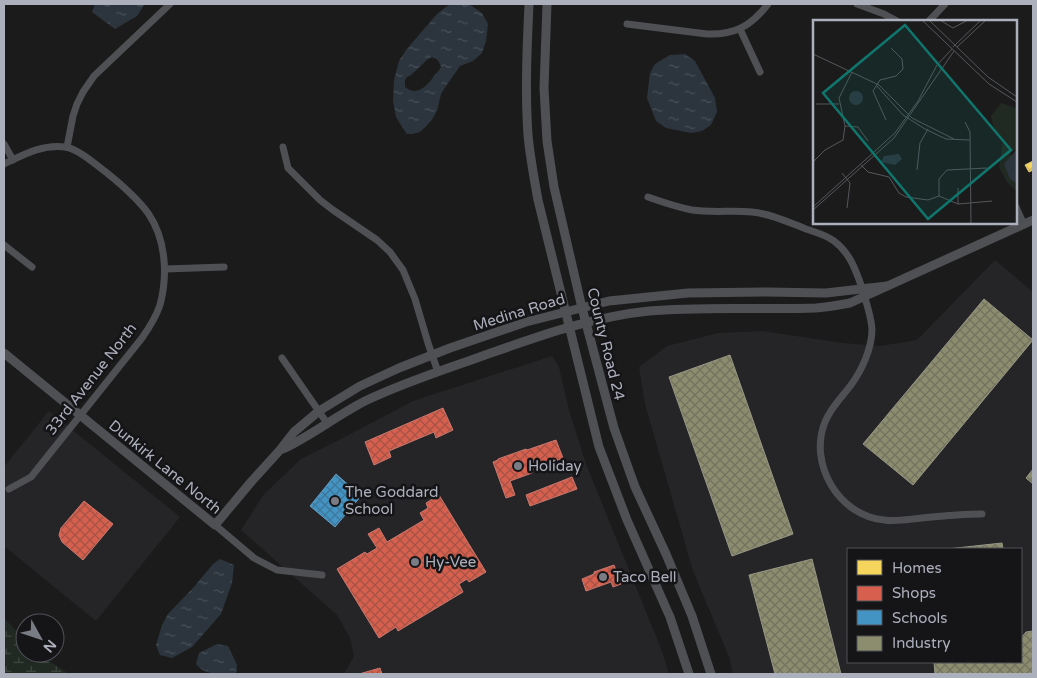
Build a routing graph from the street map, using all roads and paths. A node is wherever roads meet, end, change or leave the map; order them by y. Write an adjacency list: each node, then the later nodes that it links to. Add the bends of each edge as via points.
1 (170, 4): 13 (street, via 94,76 82,92 72,116)
2 (529, 4): 27 (street, County Road 24, via 528,136 538,200)
3 (547, 4): 26 (street, County Road 24, via 544,88 547,141)
4 (768, 4): 10 (street, via 755,20)
5 (857, 4): 7 (street)
6 (945, 4): 8 (street)
7 (895, 20)
8 (930, 20)
9 (627, 24): 10 (street, via 720,35)
10 (740, 29): 11 (street)
11 (760, 72)
12 (4, 144): 15 (street)
13 (67, 147): 15 (street, via 38,149); 24 (street, 33rd Avenue North, via 90,160 138,200 158,232)
14 (283, 147): 31 (street, via 288,168 320,200 377,240 399,264 409,283)
15 (12, 160): 16 (street)
16 (4, 164)
17 (648, 197): 25 (street, via 690,210 769,215 823,235 833,240 852,261)
18 (1017, 209): 20 (street)
19 (1033, 220): 20 (street, Medina Road)
20 (1024, 224): 25 (street, Medina Road, via 932,267)
21 (4, 245): 23 (street)
22 (224, 267): 24 (street)
23 (32, 268)
24 (165, 268): 35 (street, 33rd Avenue North, via 164,287 152,323)
25 (863, 293): 26 (street, Medina Road, via 688,293 609,301); 28 (street, Medina Road, via 850,303 818,308 649,311); 39 (street, via 872,330 866,358 824,423 821,440 824,472 831,486 854,510 884,520)
26 (582, 308): 27 (street, Medina Road); 28 (street, County Road 24)
27 (566, 312): 29 (street, County Road 24); 31 (street, Medina Road, via 526,322)
28 (587, 323): 29 (street, Medina Road); 43 (street, County Road 24, via 614,428 635,487 692,616)
29 (570, 328): 33 (street, Medina Road); 42 (street, County Road 24, via 599,446 627,520 670,616)
30 (4, 353): 35 (street, Dunkirk Lane North)
31 (432, 355): 33 (street); 34 (street, Medina Road, via 360,386)
32 (282, 358): 34 (street)
33 (438, 372): 36 (street, Medina Road, via 365,401)
34 (319, 412): 36 (street); 37 (street, Medina Road, via 294,432)
35 (79, 415): 38 (street, 33rd Avenue North, via 31,477); 40 (street, Dunkirk Lane North)
36 (327, 423): 37 (street, Medina Road)
37 (280, 450): 40 (street, Medina Road)
38 (9, 488)
39 (982, 514)
40 (215, 525): 41 (street, Dunkirk Lane North, via 254,558 278,570)
41 (322, 575)
42 (689, 674)
43 (711, 674)

